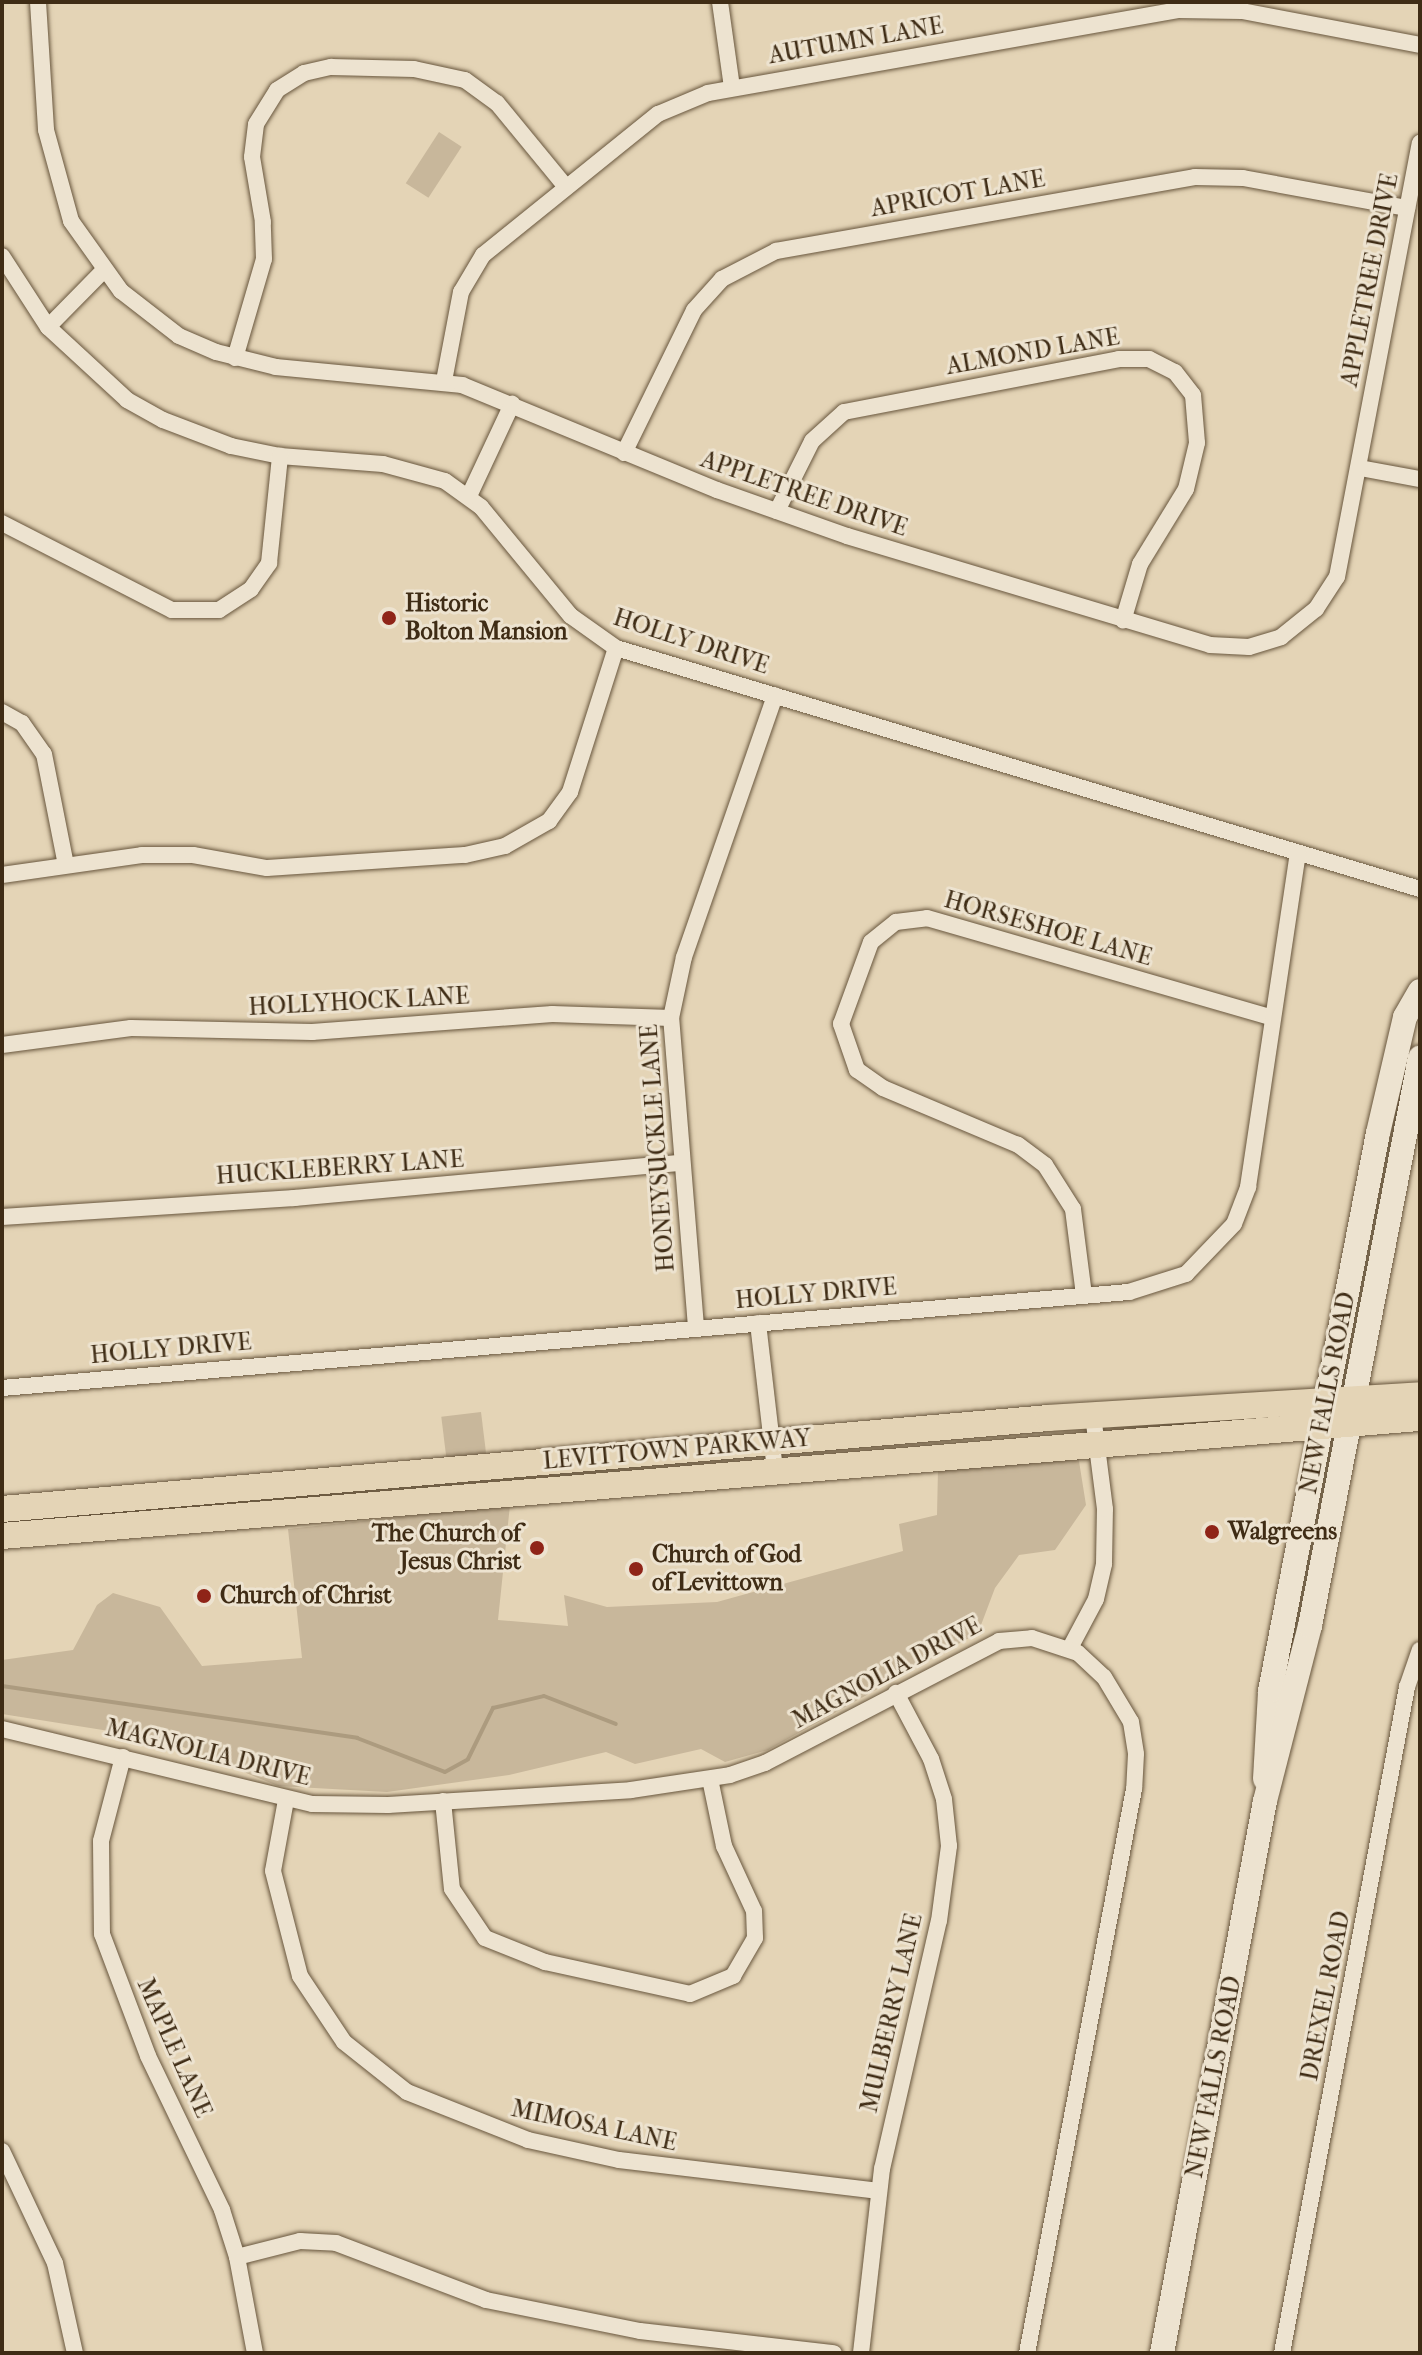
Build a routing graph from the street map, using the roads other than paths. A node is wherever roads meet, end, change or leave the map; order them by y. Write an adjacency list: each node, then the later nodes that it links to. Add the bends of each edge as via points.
1 (38, 2): 9 (street, APPLETREE DRIVE, via 52,164 71,221)
2 (720, 2): 4 (street)
3 (1420, 45): 4 (street, AUTUMN LANE, via 1242,11 1178,10)
4 (732, 87): 6 (street, AUTUMN LANE, via 658,114)
5 (1420, 143): 7 (street, APPLETREE DRIVE)
6 (566, 187): 11 (street, via 497,103 465,80 414,69 331,67 304,73 277,90 256,124 252,157 264,259); 12 (street, AUTUMN LANE, via 502,238 469,274 454,317)
7 (1407, 208): 14 (street, APRICOT LANE, via 1243,178 1195,177 776,251 722,279 694,310); 16 (street, APPLETREE DRIVE)
8 (2, 256): 10 (street, HOLLY DRIVE)
9 (103, 271): 10 (street); 11 (street, APPLETREE DRIVE, via 152,318)
10 (48, 327): 15 (street, HOLLY DRIVE, via 100,379 163,420 231,446)
11 (235, 358): 12 (street, APPLETREE DRIVE, via 276,367)
12 (444, 381): 13 (street, APPLETREE DRIVE)
13 (512, 404): 14 (street, APPLETREE DRIVE); 18 (street)
14 (624, 453): 19 (street, APPLETREE DRIVE)
15 (280, 456): 18 (street, HOLLY DRIVE, via 409,469); 20 (street, via 269,563 251,589 205,613 172,610)
16 (1360, 468): 17 (street); 21 (street, APPLETREE DRIVE, via 1337,577 1316,609 1281,637 1249,647 1210,645)
17 (1420, 479)
18 (469, 496): 22 (street, HOLLY DRIVE, via 571,616)
19 (777, 511): 21 (street, APPLETREE DRIVE); 21 (street, ALMOND LANE, via 812,441 844,412 1119,359 1149,359 1175,372 1193,395 1197,443 1186,489 1140,564)
20 (2, 523)
21 (1123, 621)
22 (616, 648): 23 (street, HOLLY DRIVE); 26 (street, via 570,792 549,821 520,840 474,854 331,866 267,868 170,854)
23 (775, 695): 25 (street, HOLLY DRIVE); 30 (street, HONEYSUCKLE LANE, via 684,957)
24 (2, 712): 26 (street, via 22,723 44,754)
25 (1298, 853): 28 (street, HOLLY DRIVE); 31 (street, HOLLY DRIVE)
26 (66, 865): 27 (street)
27 (2, 875)
28 (1420, 889)
29 (1420, 991): 42 (main road, NEW FALLS ROAD, via 1405,1017 1378,1133)
30 (671, 1018): 32 (street, HOLLYHOCK LANE, via 552,1014 312,1032 131,1028); 34 (street, HONEYSUCKLE LANE)
31 (1273, 1018): 36 (street, HOLLY DRIVE, via 1248,1187 1234,1224 1186,1274 1144,1290); 36 (street, HORSESHOE LANE, via 927,918 896,922 871,942 857,967 841,1024 857,1070 883,1088 1018,1145 1045,1165 1073,1209)
32 (2, 1045)
33 (1420, 1058): 41 (main road, NEW FALLS ROAD)
34 (681, 1163): 35 (street, HUCKLEBERRY LANE, via 294,1198); 38 (street, HONEYSUCKLE LANE)
35 (2, 1217)
36 (1084, 1295): 37 (street, HOLLY DRIVE)
37 (758, 1323): 38 (street, HOLLY DRIVE); 45 (street)
38 (696, 1327): 39 (street, HOLLY DRIVE)
39 (2, 1388)
40 (1420, 1395): 41 (main road)
41 (1351, 1410): 42 (main road); 44 (main road); 58 (main road, NEW FALLS ROAD, via 1310,1626)
42 (1324, 1411): 43 (main road, LEVITTOWN PARKWAY); 46 (main road, LEVITTOWN PARKWAY); 58 (main road, NEW FALLS ROAD, via 1270,1691)
43 (1093, 1415): 45 (main road, LEVITTOWN PARKWAY); 46 (street)
44 (1420, 1418)
45 (771, 1442): 47 (street); 48 (main road, LEVITTOWN PARKWAY)
46 (1097, 1443): 47 (main road, LEVITTOWN PARKWAY); 50 (street, via 1105,1509 1104,1564 1096,1599)
47 (775, 1469): 49 (main road, LEVITTOWN PARKWAY)
48 (2, 1509)
49 (2, 1536)
50 (1070, 1648): 52 (street, MAGNOLIA DRIVE, via 1032,1638 999,1641); 68 (street, MAGNOLIA DRIVE, via 1091,1662 1118,1697 1131,1722 1136,1754)
51 (1420, 1650): 70 (street, DREXEL ROAD, via 1407,1687)
52 (896, 1693): 55 (street, MAGNOLIA DRIVE, via 806,1744); 61 (street, MULBERRY LANE, via 931,1759 944,1799 949,1846 939,1921)
53 (2, 1729): 54 (street, MAGNOLIA DRIVE)
54 (123, 1757): 56 (street, MAGNOLIA DRIVE); 62 (street, MAPLE LANE, via 101,1841 102,1934 148,2056 222,2210)
55 (710, 1779): 57 (street, MAGNOLIA DRIVE, via 631,1790); 57 (street, via 724,1846 754,1911 755,1938 733,1976 690,1994 545,1962 485,1938 452,1889)
56 (286, 1800): 57 (street, MAGNOLIA DRIVE, via 345,1806); 61 (street, MIMOSA LANE, via 273,1871 300,1976 344,2042 407,2092 528,2140 619,2160)
57 (443, 1801)
58 (1265, 1801): 69 (main road, NEW FALLS ROAD)
59 (2, 2151): 60 (street)
60 (7, 2174): 64 (street, via 55,2263)
61 (879, 2191): 67 (street, MULBERRY LANE)
62 (237, 2257): 65 (street, MAPLE LANE); 66 (street, via 300,2241 336,2243 486,2300 640,2331)
63 (69, 2353): 64 (street)
64 (75, 2353)
65 (255, 2353)
66 (834, 2353)
67 (861, 2353)
68 (1027, 2353)
69 (1162, 2353)
70 (1282, 2353)

